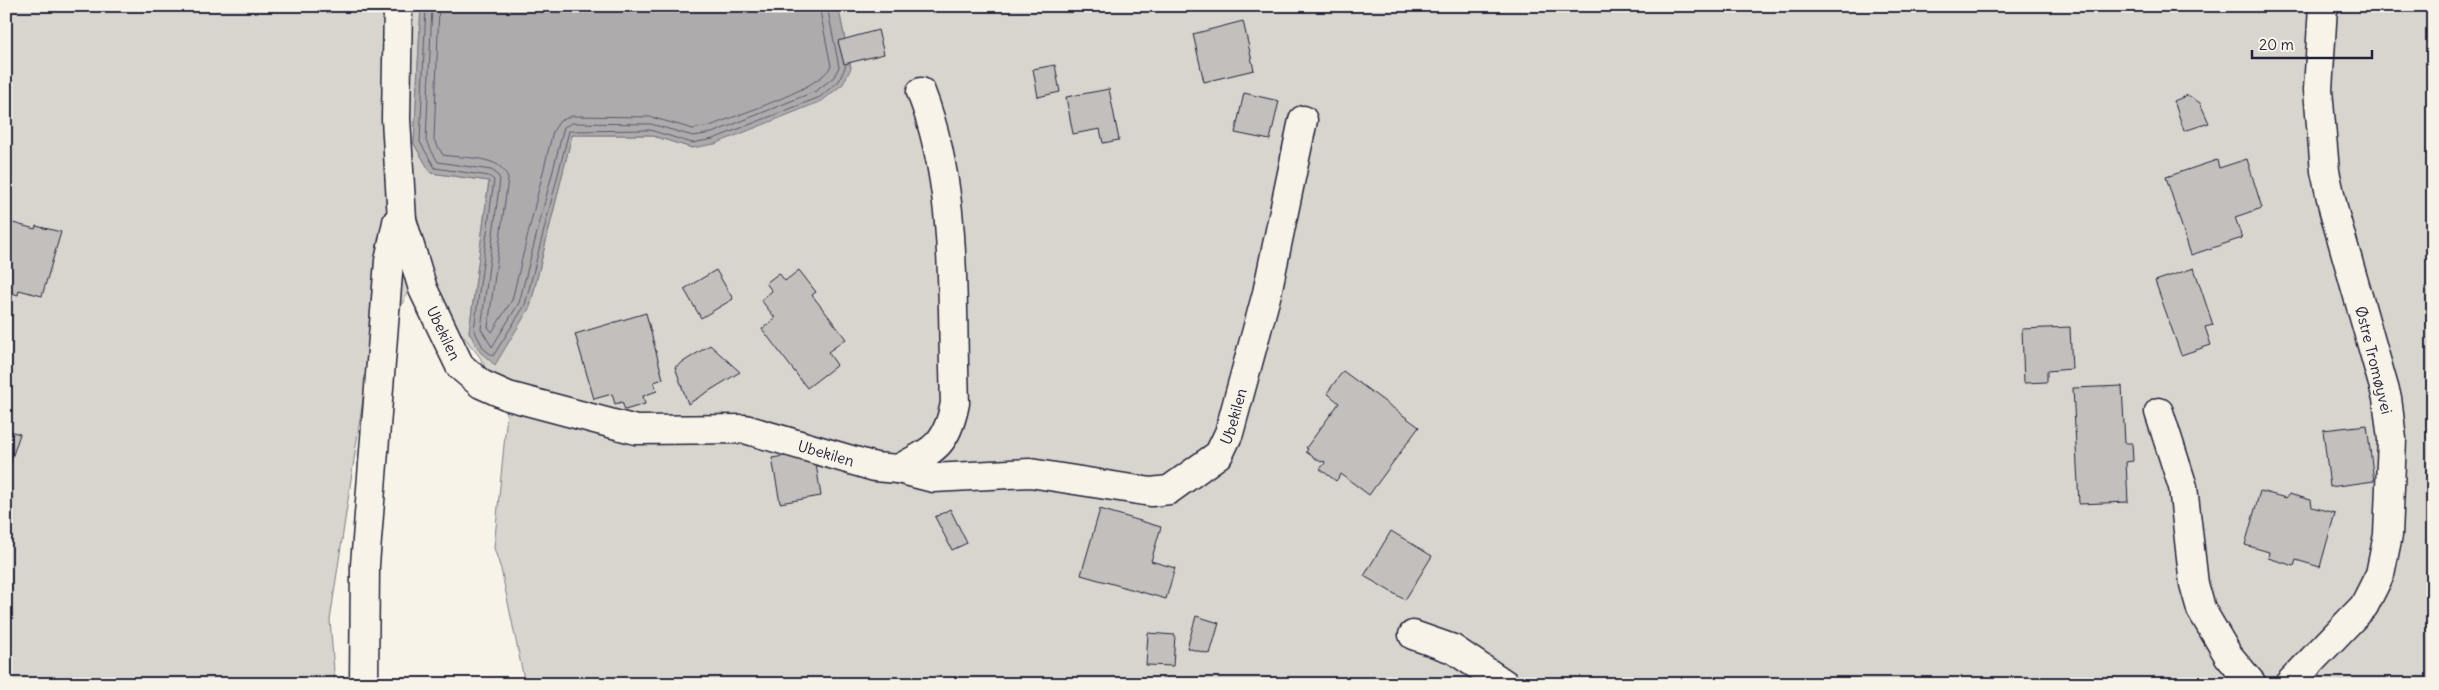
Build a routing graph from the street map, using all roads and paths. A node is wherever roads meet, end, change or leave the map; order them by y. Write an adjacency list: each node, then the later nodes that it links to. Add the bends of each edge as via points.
1 (398, 6): 5 (street, Ubekilen, via 396,119)
2 (2323, 6): 12 (street, Østre Tromøyvei, via 2318,90 2325,171 2387,398 2392,439 2388,535 2380,574 2364,606)
3 (921, 92): 7 (street, via 933,122 948,198 954,403 951,426 940,442)
4 (1303, 120): 7 (street, Ubekilen, via 1267,293 1229,433 1218,454 1169,490 1150,492 1030,473 933,478)
5 (402, 220): 7 (street, Ubekilen, via 423,289 460,366 481,384 508,396 636,430 745,429 875,467); 9 (street, via 396,222 389,261 365,565)
6 (2160, 412): 11 (street, via 2183,487 2194,584 2201,609 2228,655)
7 (898, 469)
8 (1414, 635): 10 (street, via 1453,649)
9 (364, 684)
10 (1505, 684)
11 (2252, 684)
12 (2289, 684)

